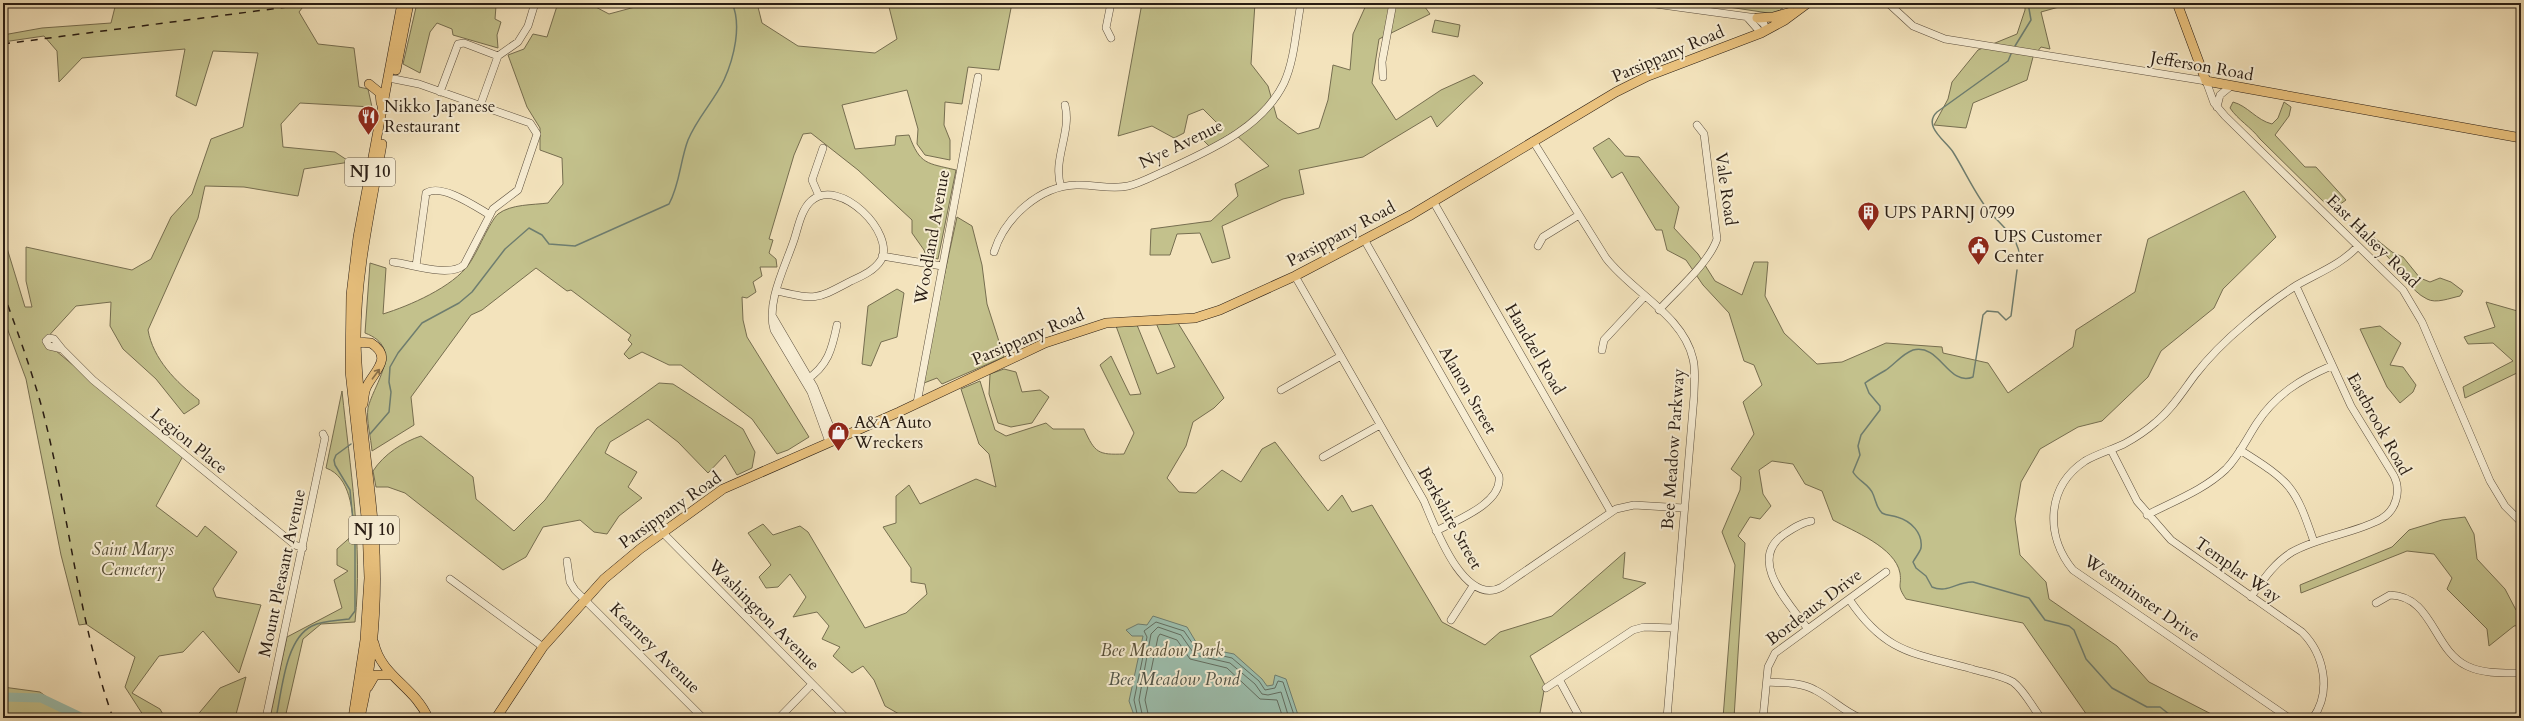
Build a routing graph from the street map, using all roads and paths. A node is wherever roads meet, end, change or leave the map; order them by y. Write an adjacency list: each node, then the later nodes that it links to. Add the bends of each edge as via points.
1 (402, 3): 16 (main road, NJ 10)
2 (409, 3): 16 (main road, NJ 10)
3 (535, 3): 15 (street, via 528,26 518,42)
4 (1110, 3): 14 (street, via 1106,28)
5 (1301, 3): 30 (street, Nye Avenue, via 1289,70 1283,84 1243,130 1206,152 1128,186)
6 (1393, 3): 18 (street, via 1382,62)
7 (1648, 3): 11 (street)
8 (1888, 3): 19 (street, Jefferson Road, via 1913,26 1945,39)
9 (2177, 3): 19 (main road, East Halsey Road)
10 (1806, 5): 12 (main road, via 1779,16); 13 (main road, Parsippany Road)
11 (1747, 17): 12 (street); 13 (street)
12 (1757, 18): 13 (street, via 1764,24)
13 (1763, 32): 28 (main road, Parsippany Road, via 1648,76 1594,104)
14 (1111, 38)
15 (498, 56): 21 (street, via 464,43 457,44); 23 (street)
16 (392, 75): 21 (street); 25 (main road, NJ 10); 25 (main road, via 369,84 380,93); 49 (main road, NJ 10, via 363,250)
17 (978, 77): 42 (street, Woodland Avenue)
18 (1383, 77)
19 (2206, 81): 20 (main road, Jefferson Road); 24 (street, East Halsey Road)
20 (2231, 86): 24 (street, via 2220,95); 27 (main road, Jefferson Road)
21 (440, 92): 23 (street)
22 (1065, 105): 30 (street, via 1068,119 1058,173)
23 (480, 106): 33 (street, via 530,123 537,134 518,190 493,209)
24 (2217, 107): 37 (street, East Halsey Road)
25 (381, 114): 95 (main road, NJ 10, via 358,237 350,315 351,377 367,526 369,578 365,640)
26 (1697, 125): 47 (street, Vale Road, via 1704,134 1717,239 1705,259)
27 (2521, 138)
28 (1533, 141): 32 (main road, Parsippany Road); 34 (street, Bee Meadow Parkway)
29 (823, 148): 31 (street, via 812,180)
30 (1061, 187): 38 (street, Nye Avenue, via 1040,195 1023,208 1000,238)
31 (819, 196): 39 (street, via 833,194 847,199 878,230 883,243); 45 (street, via 809,203 804,211)
32 (1433, 201): 35 (main road, Parsippany Road); 65 (street, Handzel Road)
33 (490, 215): 41 (street, via 468,259 460,269 448,271); 41 (street, via 457,196 434,190 426,193)
34 (1579, 215): 36 (street, via 1543,237); 46 (street, Bee Meadow Parkway, via 1616,271)
35 (1365, 241): 43 (main road, Parsippany Road); 69 (street, Alanon Street, via 1499,476 1499,486 1493,497)
36 (1538, 246)
37 (2358, 246): 44 (street, Westminster Drive, via 2349,256); 68 (street, East Halsey Road, via 2391,277 2411,302 2490,481 2505,506)
38 (994, 252)
39 (882, 256): 42 (street); 45 (street, via 870,271 823,296 810,298)
40 (393, 262): 41 (street)
41 (416, 266)
42 (942, 266): 56 (street, Woodland Avenue)
43 (1295, 276): 52 (street, Berkshire Street); 56 (main road, Parsippany Road, via 1220,310 1195,318 1119,321 1045,343)
44 (2296, 286): 53 (street, Eastbrook Road); 61 (street, Westminster Drive, via 2270,304 2219,348 2163,416)
45 (777, 291): 54 (street, via 773,317 783,342)
46 (1644, 297): 47 (street, Bee Meadow Parkway); 51 (street, via 1604,340)
47 (1659, 310): 64 (street, Bee Meadow Parkway, via 1681,332 1694,366)
48 (837, 325): 54 (street, via 828,359)
49 (356, 342): 57 (main road, NJ 10); 57 (main road, one-way to 49, via 366,387 382,362 374,344)
50 (62, 349): 72 (street, Legion Place, via 93,380 191,462 295,545)
51 (1602, 350)
52 (1341, 356): 55 (street); 58 (street, Berkshire Street)
53 (2331, 366): 62 (street, via 2301,380 2282,394 2264,414); 71 (street, Eastbrook Road, via 2364,430 2394,476 2398,491 2393,507 2382,519)
54 (807, 379): 60 (street, via 818,395)
55 (1281, 390)
56 (917, 403): 60 (main road, Parsippany Road)
57 (362, 423): 84 (main road, NJ 10, via 374,534 376,577)
58 (1380, 425): 63 (street); 69 (street, Berkshire Street, via 1424,501)
59 (323, 434): 72 (street, Mount Pleasant Avenue, via 325,438)
60 (832, 441): 70 (main road, Parsippany Road, via 723,489)
61 (2111, 450): 66 (street, Templar Way, via 2126,484); 107 (street, Westminster Drive, via 2078,467 2058,493 2053,526 2058,546 2068,563 2080,576)
62 (2240, 450): 66 (street, via 2228,467 2213,480); 71 (street, via 2281,477 2293,489)
63 (1323, 457)
64 (1684, 508): 65 (street, Berkshire Street, via 1634,505); 82 (street, Bee Meadow Parkway)
65 (1611, 512): 76 (street, Berkshire Street, via 1502,587 1490,591)
66 (2147, 515): 77 (street, Templar Way, via 2187,554)
67 (1811, 521): 83 (street, via 1801,523 1778,538 1773,545 1769,565 1773,580)
68 (2521, 522)
69 (1436, 531): 76 (street, Berkshire Street, via 1463,576)
70 (662, 532): 79 (main road, Parsippany Road, via 622,562); 90 (street, Washington Avenue)
71 (2314, 542): 77 (street, Eastbrook Road, via 2294,551 2278,563)
72 (304, 548): 94 (street, Mount Pleasant Avenue)
73 (567, 561): 79 (street, Kearney Avenue, via 570,582)
74 (1886, 572): 78 (street, Bordeaux Drive)
75 (450, 579): 85 (street)
76 (1473, 586): 81 (street)
77 (2251, 597): 108 (street, Templar Way, via 2302,632 2314,648 2324,683 2321,700)
78 (1849, 599): 83 (street, Bordeaux Drive); 106 (street, via 1868,626 1890,643 1918,654 2003,678 2020,690)
79 (585, 600): 85 (main road, Parsippany Road); 99 (street, Kearney Avenue)
80 (2376, 603): 86 (street, via 2390,595 2406,598 2422,610 2443,645 2460,662 2481,671)
81 (1451, 620)
82 (1674, 628): 88 (street, via 1644,627 1633,630); 103 (street, Bee Meadow Parkway)
83 (1807, 628): 89 (street, Bordeaux Drive, via 1775,653 1768,667)
84 (373, 636): 87 (main road, via 378,658); 92 (main road, NJ 10)
85 (543, 647): 98 (main road, Parsippany Road)
86 (2521, 673)
87 (392, 675): 92 (main road, via 375,675); 97 (main road, via 415,696)
88 (1560, 681): 91 (street); 102 (street)
89 (1767, 682): 93 (street, via 1792,683 1816,690); 104 (street, Bordeaux Drive)
90 (812, 684): 100 (street); 101 (street, Washington Avenue)
91 (1546, 688)
92 (365, 693): 96 (main road, NJ 10)
93 (1850, 716): 105 (street)
94 (266, 718)
95 (353, 718)
96 (360, 718)
97 (428, 718)
98 (496, 718)
99 (703, 718)
100 (779, 718)
101 (846, 718)
102 (1580, 718)
103 (1666, 718)
104 (1763, 718)
105 (1860, 718)
106 (2041, 718)
107 (2289, 718)
108 (2313, 718)

